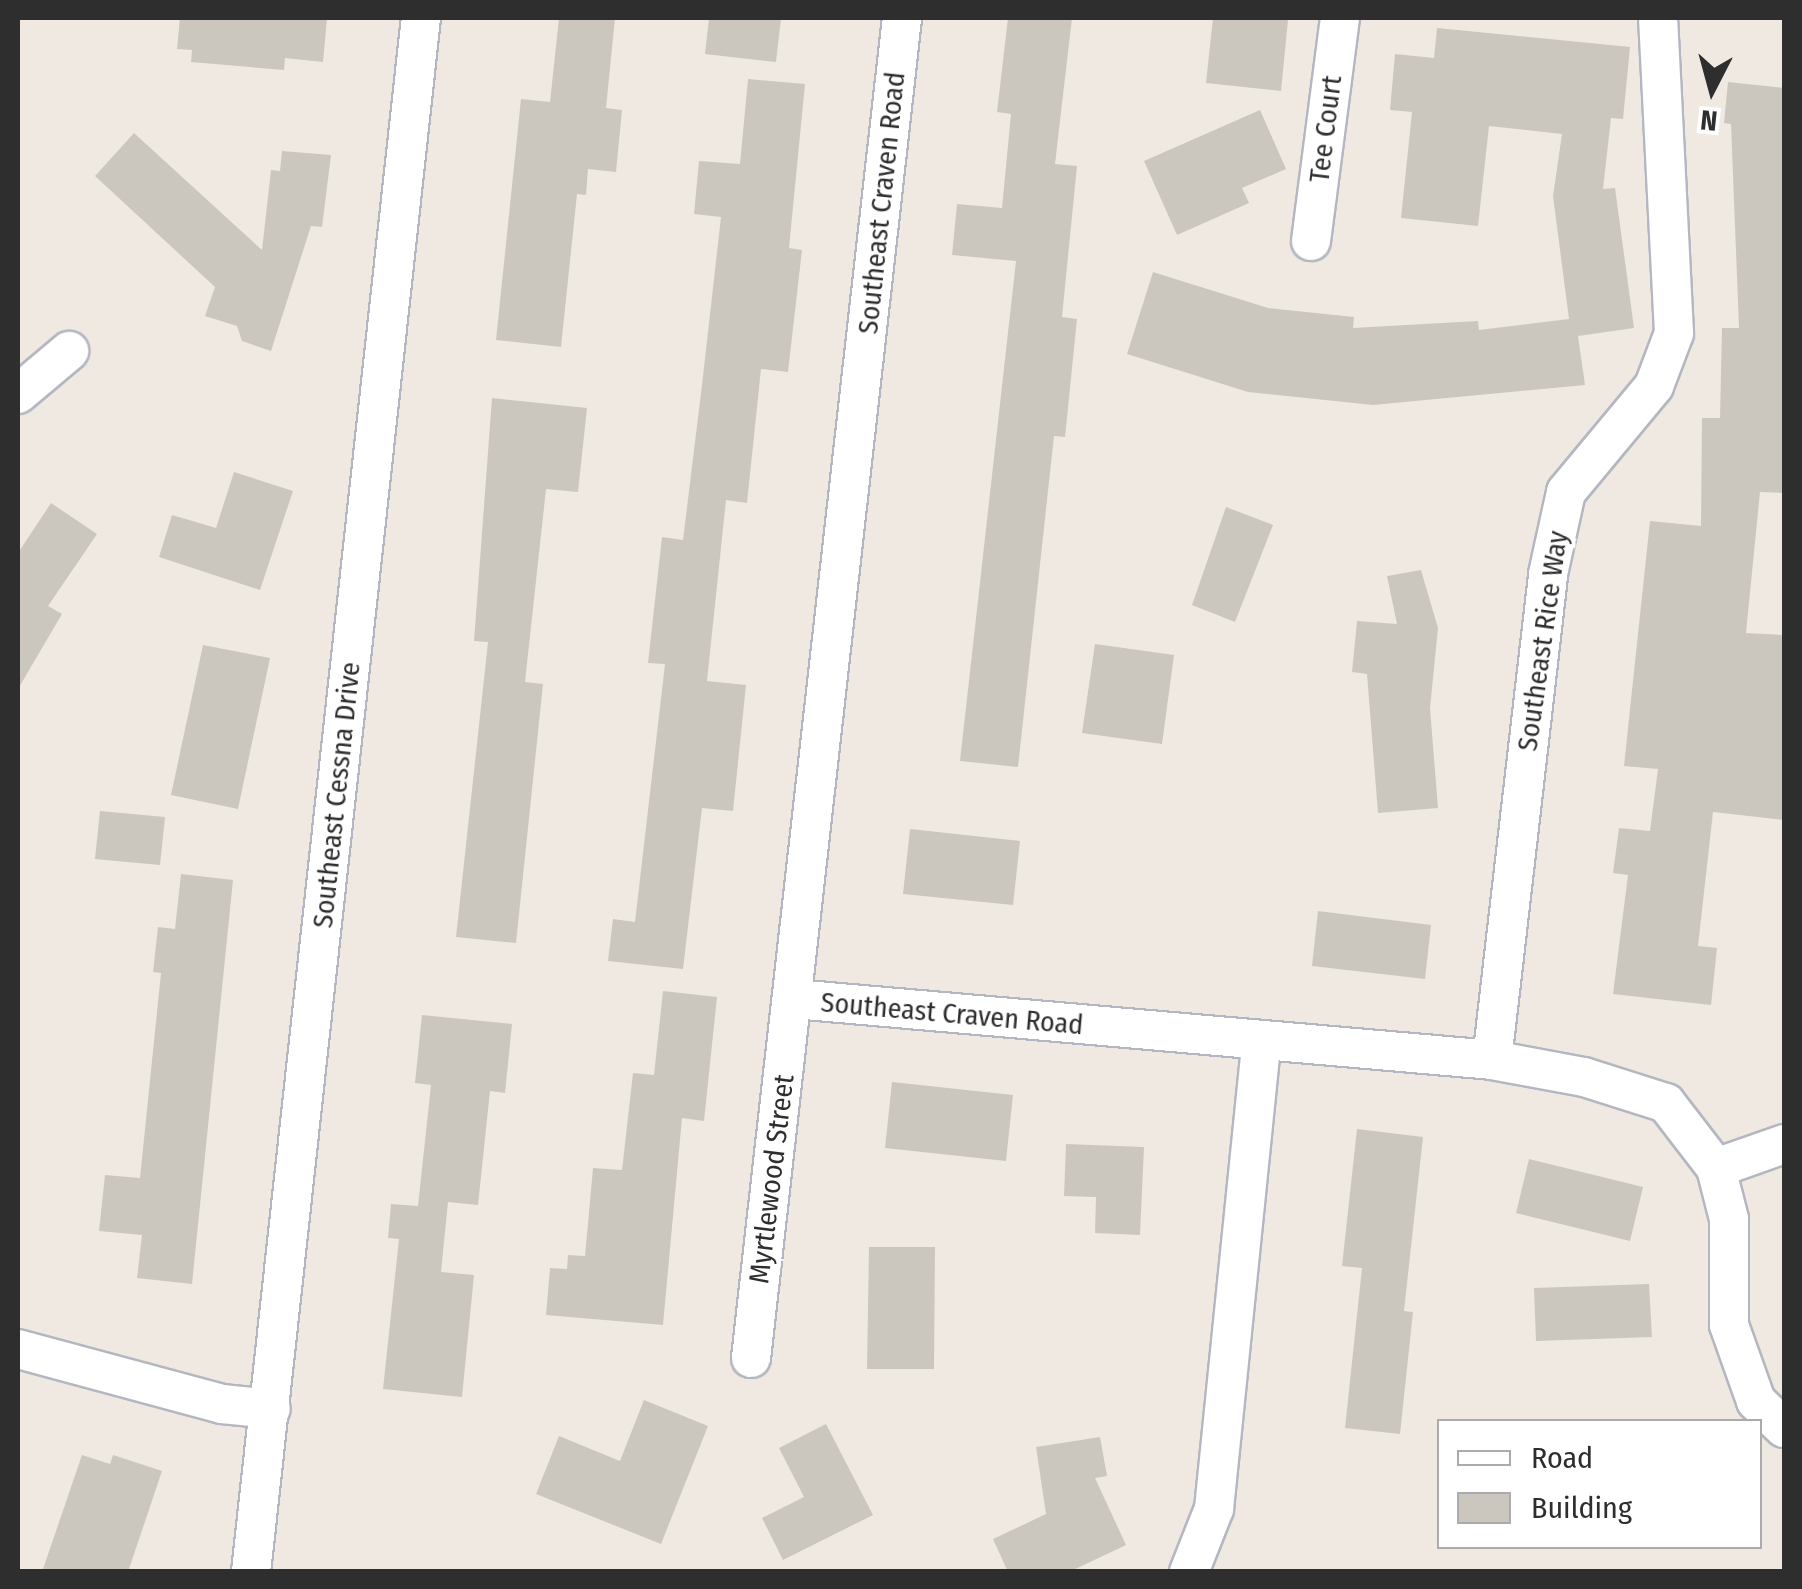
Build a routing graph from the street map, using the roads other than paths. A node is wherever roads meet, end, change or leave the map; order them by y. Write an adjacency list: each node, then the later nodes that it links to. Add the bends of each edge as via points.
1 (421, 18): 15 (street, Southeast Cessna Drive)
2 (902, 18): 8 (street, Southeast Craven Road)
3 (1340, 18): 5 (street, Tee Court)
4 (1658, 18): 10 (street, Southeast Rice Way, via 1674,333 1654,386 1566,492 1548,574)
5 (1312, 242)
6 (68, 352): 7 (street)
7 (18, 394)
8 (794, 999): 9 (street, Southeast Craven Road); 14 (street, Myrtlewood Street)
9 (1261, 1042): 10 (street, Southeast Craven Road); 18 (street, via 1214,1509)
10 (1492, 1060): 12 (street, Southeast Craven Road, via 1584,1077 1666,1103)
11 (1784, 1144): 12 (street)
12 (1716, 1168): 16 (street, via 1728,1218 1729,1325 1756,1401)
13 (18, 1349): 15 (street, via 222,1404)
14 (751, 1358)
15 (271, 1409): 17 (street, Southeast Cessna Drive)
16 (1784, 1428)
17 (250, 1572)
18 (1189, 1572)

